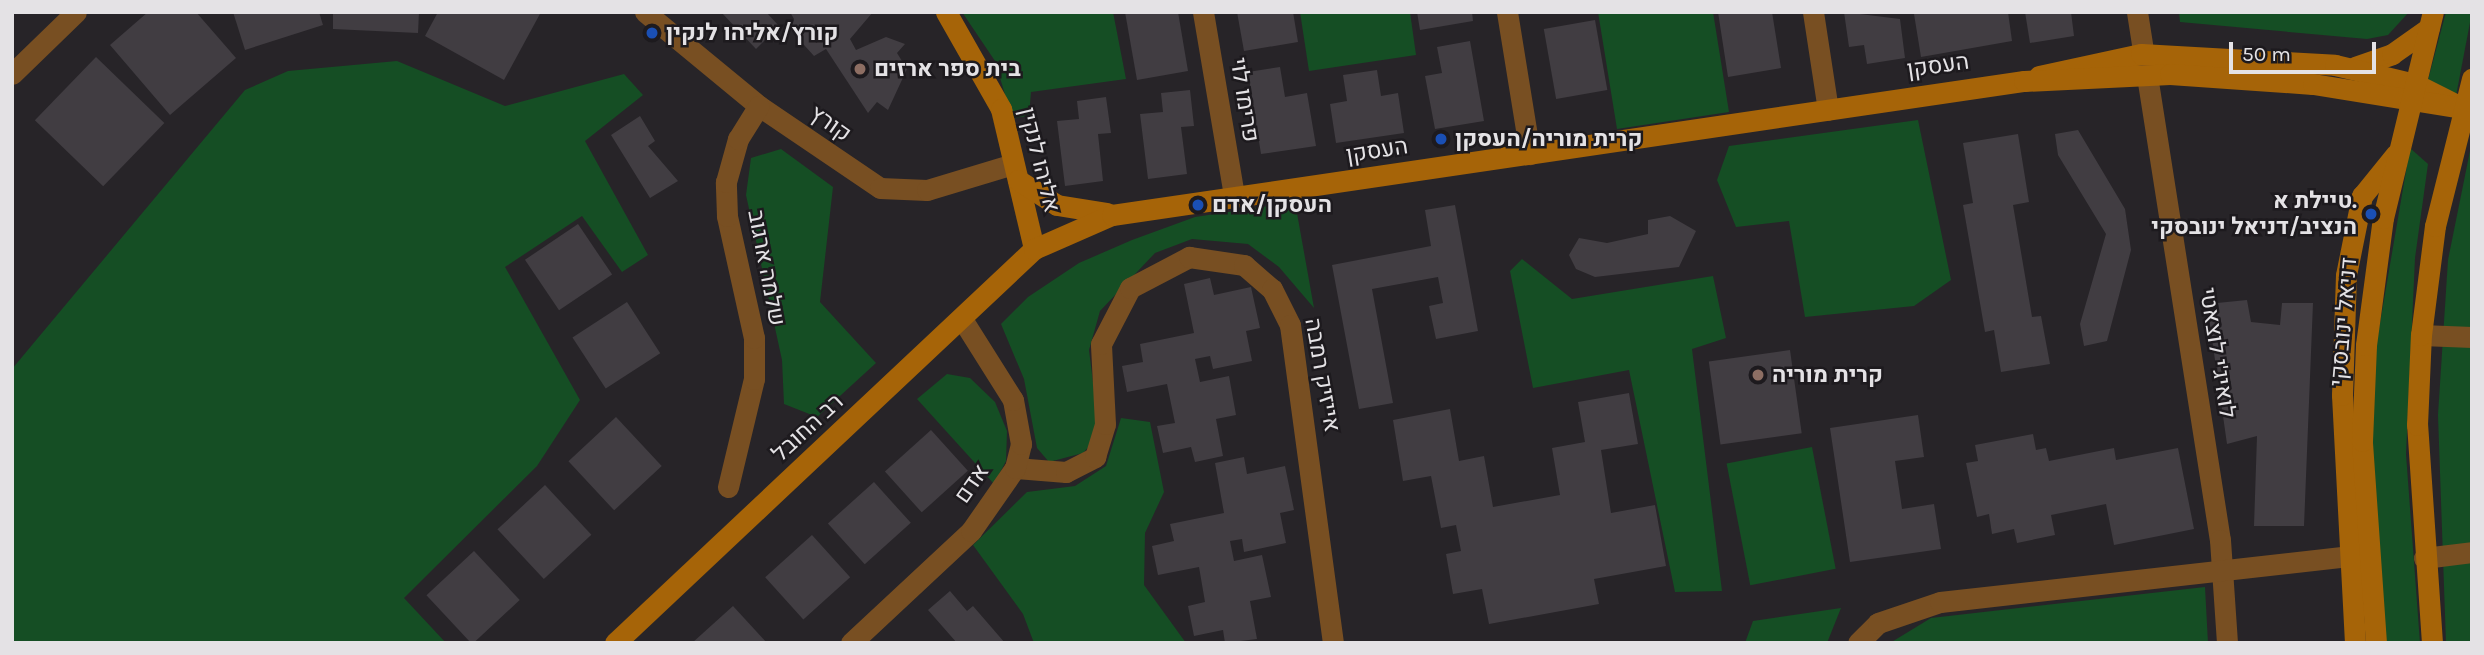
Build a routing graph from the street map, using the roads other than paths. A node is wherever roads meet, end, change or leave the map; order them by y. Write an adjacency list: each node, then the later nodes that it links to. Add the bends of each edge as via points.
1 (76, 12): 11 (street)
2 (645, 12): 14 (street, קורץ)
3 (946, 12): 19 (street, אליהו לנקין, via 1001,109)
4 (1203, 12): 20 (street, פרימו לוי)
5 (1507, 12): 18 (street)
6 (1813, 12): 16 (street)
7 (2137, 12): 9 (street, לואיג'י לוצאטי)
8 (2431, 20): 10 (street, via 2392,54); 13 (street, דניאל ינובסקי)
9 (2142, 64): 10 (street, העסקן); 13 (street, העסקן); 16 (street, העסקן); 31 (street, לואיג'י לוצאטי)
10 (2352, 67): 13 (street, העסקן)
11 (12, 74)
12 (2472, 79): 15 (street)
13 (2412, 94): 15 (street, העסקן); 17 (street, דניאל ינובסקי)
14 (759, 106): 19 (street, קורץ, via 880,188 927,190); 27 (street, שלמה ארגוב, via 738,139 726,182 727,216 754,338 754,379)
15 (2468, 109): 24 (street, via 2435,226)
16 (1828, 110): 18 (street, העסקן)
17 (2398, 152): 29 (street, via 2362,196 2348,245 2342,395); 38 (street, דניאל ינובסקי, via 2366,345 2362,441)
18 (1530, 154): 20 (street, העסקן)
19 (1015, 172): 21 (street, via 1077,211); 22 (street, אליהו לנקין)
20 (1234, 196): 21 (street, העסקן)
21 (1126, 212): 22 (street, העסקן)
22 (1034, 249): 23 (street, רב החובל)
23 (962, 319): 26 (street, אדם, via 1013,400 1021,444); 32 (street, רב החובל)
24 (2420, 335): 25 (street); 30 (street, via 2417,425)
25 (2472, 337)
26 (1015, 468): 33 (street, אדם, via 971,531); 34 (street, אייזיק רמבה, via 1066,472 1095,457 1105,424 1101,344 1130,288 1189,257 1244,265 1272,289 1290,325)
27 (728, 486)
28 (2472, 552): 30 (street)
29 (2348, 556): 31 (street); 37 (street)
30 (2424, 558): 39 (street)
31 (2222, 571): 35 (street, via 1940,602 1878,623); 36 (street, לואיג'י לוצאטי)
32 (615, 643)
33 (851, 643)
34 (1333, 643)
35 (1858, 643)
36 (2227, 643)
37 (2355, 643)
38 (2376, 643)
39 (2432, 643)

